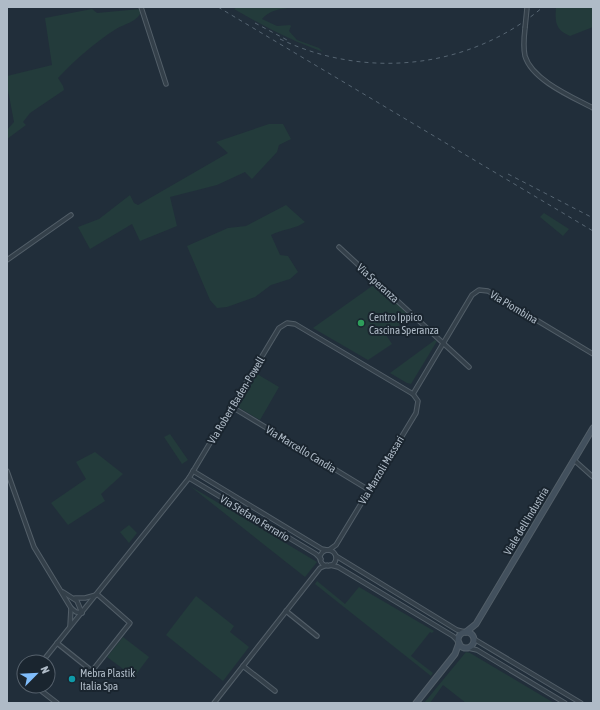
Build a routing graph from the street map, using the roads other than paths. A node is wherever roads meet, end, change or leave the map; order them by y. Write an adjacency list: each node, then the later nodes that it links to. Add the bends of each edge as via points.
1 (141, 7): 3 (street)
2 (527, 8): 4 (street, bridge, via 524,50 532,70 565,93)
3 (166, 84)
4 (593, 108)
5 (71, 215): 7 (street)
6 (339, 247): 8 (street, Via Speranza)
7 (7, 260)
8 (444, 342): 9 (street, Via Piombina, via 473,294 483,290); 10 (street, Via Speranza); 11 (street, Via Piombina)
9 (593, 354)
10 (469, 367)
11 (413, 394): 12 (street, Via Robert Baden-Powell, via 289,322 280,327); 19 (street, Via Marzoli Massari, via 418,402 416,413)
12 (232, 408): 16 (street, Via Robert Baden-Powell); 19 (street, Via Marcello Candia)
13 (593, 428): 14 (street, Viale dell'Industria)
14 (574, 460): 17 (street); 32 (street, Viale dell'Industria)
15 (7, 471): 26 (street, via 34,547)
16 (194, 472): 18 (street, Via Robert Baden-Powell); 21 (street, Via Stefano Ferrario, via 320,548)
17 (593, 477)
18 (189, 478): 23 (street, Via Stefano Ferrario, via 316,554); 27 (street, Via Robert Baden-Powell)
19 (369, 490): 20 (street, Via Marzoli Massari)
20 (336, 545): 21 (street, Via Marzoli Massari); 22 (street, Via Marzoli Massari)
21 (328, 550): 22 (street); 23 (street, via 323,552)
22 (336, 555): 24 (street, via 334,563); 34 (street, via 457,630)
23 (321, 560): 24 (street); 25 (street)
24 (329, 565): 25 (street); 37 (street, via 340,568 455,636)
25 (320, 568): 30 (street)
26 (61, 590): 28 (street); 29 (street)
27 (97, 594): 28 (street); 31 (street, Via Robert Baden-Powell); 38 (street, via 130,623 92,671)
28 (75, 598): 31 (street)
29 (71, 608): 31 (street); 33 (street)
30 (286, 611): 35 (street); 42 (street)
31 (82, 613): 33 (street, Via Robert Baden-Powell)
32 (476, 624): 34 (street); 36 (street)
33 (70, 627): 38 (street, Via Robert Baden-Powell)
34 (465, 632): 36 (street); 37 (street, via 460,635)
35 (317, 636)
36 (474, 638): 39 (street, via 472,645); 49 (street)
37 (459, 642): 39 (street); 41 (street)
38 (57, 643): 40 (street, Via Robert Baden-Powell)
39 (467, 648): 41 (street); 48 (street, via 477,650)
40 (48, 654)
41 (455, 654): 47 (street)
42 (243, 666): 43 (street); 46 (street)
43 (275, 691)
44 (45, 694): 45 (street)
45 (56, 703)
46 (214, 703)
47 (416, 703)
48 (565, 703)
49 (581, 703)

